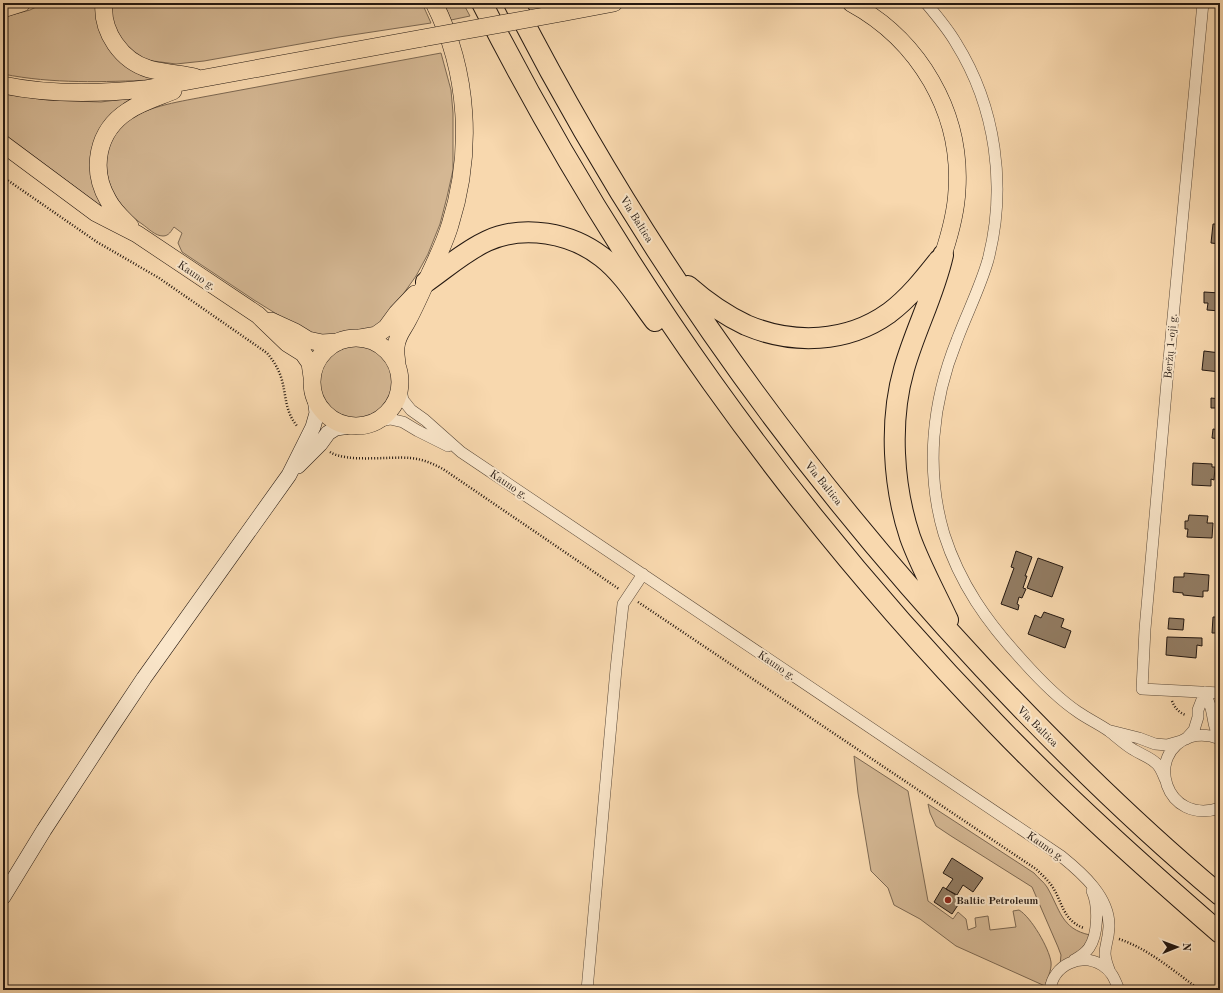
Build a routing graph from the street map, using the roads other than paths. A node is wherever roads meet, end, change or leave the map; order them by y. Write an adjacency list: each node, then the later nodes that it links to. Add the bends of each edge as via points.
1 (22, 3): 10 (main road)
2 (104, 3): 11 (main road, via 105,22 110,35 126,56 149,69)
3 (434, 3): 17 (main road, via 446,30 457,66 465,130 461,180 456,204 450,226)
4 (482, 3): 25 (highway, via 584,189 677,333)
5 (514, 3): 16 (highway, Via Baltica, via 590,142)
6 (614, 3): 11 (main road, bridge)
7 (851, 3): 15 (main road, via 898,36 926,70 945,108 952,129 958,169 955,210)
8 (926, 3): 34 (street, via 956,43 980,91 993,138 997,188 993,237 987,261 948,364 935,417 933,463 938,510 952,557 974,601 990,624 1052,691 1077,711)
9 (1202, 3): 32 (street, Beržų 1-oji g., via 1150,567 1142,689)
10 (3, 9)
11 (205, 79): 12 (main road, via 105,93 44,92); 14 (main road, via 129,110 110,127 103,138 97,164 98,177 109,202)
12 (3, 85)
13 (3, 144): 14 (main road, via 96,213)
14 (137, 234): 18 (main road, Kauno g.)
15 (943, 255): 16 (highway, via 918,286 889,313 853,332 810,339 780,336 745,324 702,298); 31 (highway, via 938,277 903,372 895,426 895,453 902,510 910,537)
16 (672, 273): 31 (highway, Via Baltica, via 754,392 804,458 908,585)
17 (426, 282): 19 (main road, via 386,328 376,335); 21 (main road, via 408,321 400,332 396,348); 25 (highway, via 470,250 488,240 508,235 529,232 549,234 587,247 603,258 621,276 694,372)
18 (258, 315): 20 (main road, Kauno g., via 308,340 322,343); 22 (main road, Kauno g., via 287,343 303,353 310,363)
19 (359, 338): 20 (main road); 21 (main road, via 371,340 382,346)
20 (338, 342): 22 (main road, via 325,350 316,363)
21 (397, 365): 23 (main road)
22 (312, 377): 24 (main road)
23 (400, 384): 26 (main road, via 393,406); 29 (street, Kauno g., via 403,400 411,410)
24 (315, 398): 27 (main road, via 329,416); 28 (main road, via 317,413)
25 (739, 420): 42 (highway, via 855,567 995,723 1106,832)
26 (375, 422): 27 (main road, via 363,426); 29 (street, Kauno g., via 404,422)
27 (350, 426): 28 (main road, via 336,428)
28 (314, 440): 41 (main road, via 114,722)
29 (461, 452): 30 (street, Kauno g.)
30 (643, 574): 39 (street, Kauno g., via 1061,856); 46 (street, via 623,604)
31 (958, 641): 40 (highway, Via Baltica, via 1027,714 1134,819)
32 (1205, 692): 33 (street); 35 (street); 36 (street, via 1194,730)
33 (1220, 693)
34 (1107, 729): 36 (street, via 1167,746); 37 (street, via 1134,751 1151,758 1159,766)
35 (1220, 738): 36 (street, via 1205,735)
36 (1184, 740): 37 (street, via 1174,748 1168,758)
37 (1165, 780): 38 (street, via 1176,801 1186,808 1198,811)
38 (1217, 810)
39 (1089, 883): 43 (street, via 1096,903 1097,918 1089,948); 44 (street, Kauno g., via 1105,904 1109,920 1104,952)
40 (1220, 895)
41 (3, 897)
42 (1220, 933)
43 (1073, 962): 44 (street, via 1093,961); 47 (street, via 1059,970)
44 (1110, 972): 45 (street, Kauno g.)
45 (1118, 989)
46 (587, 990)
47 (1050, 990)

